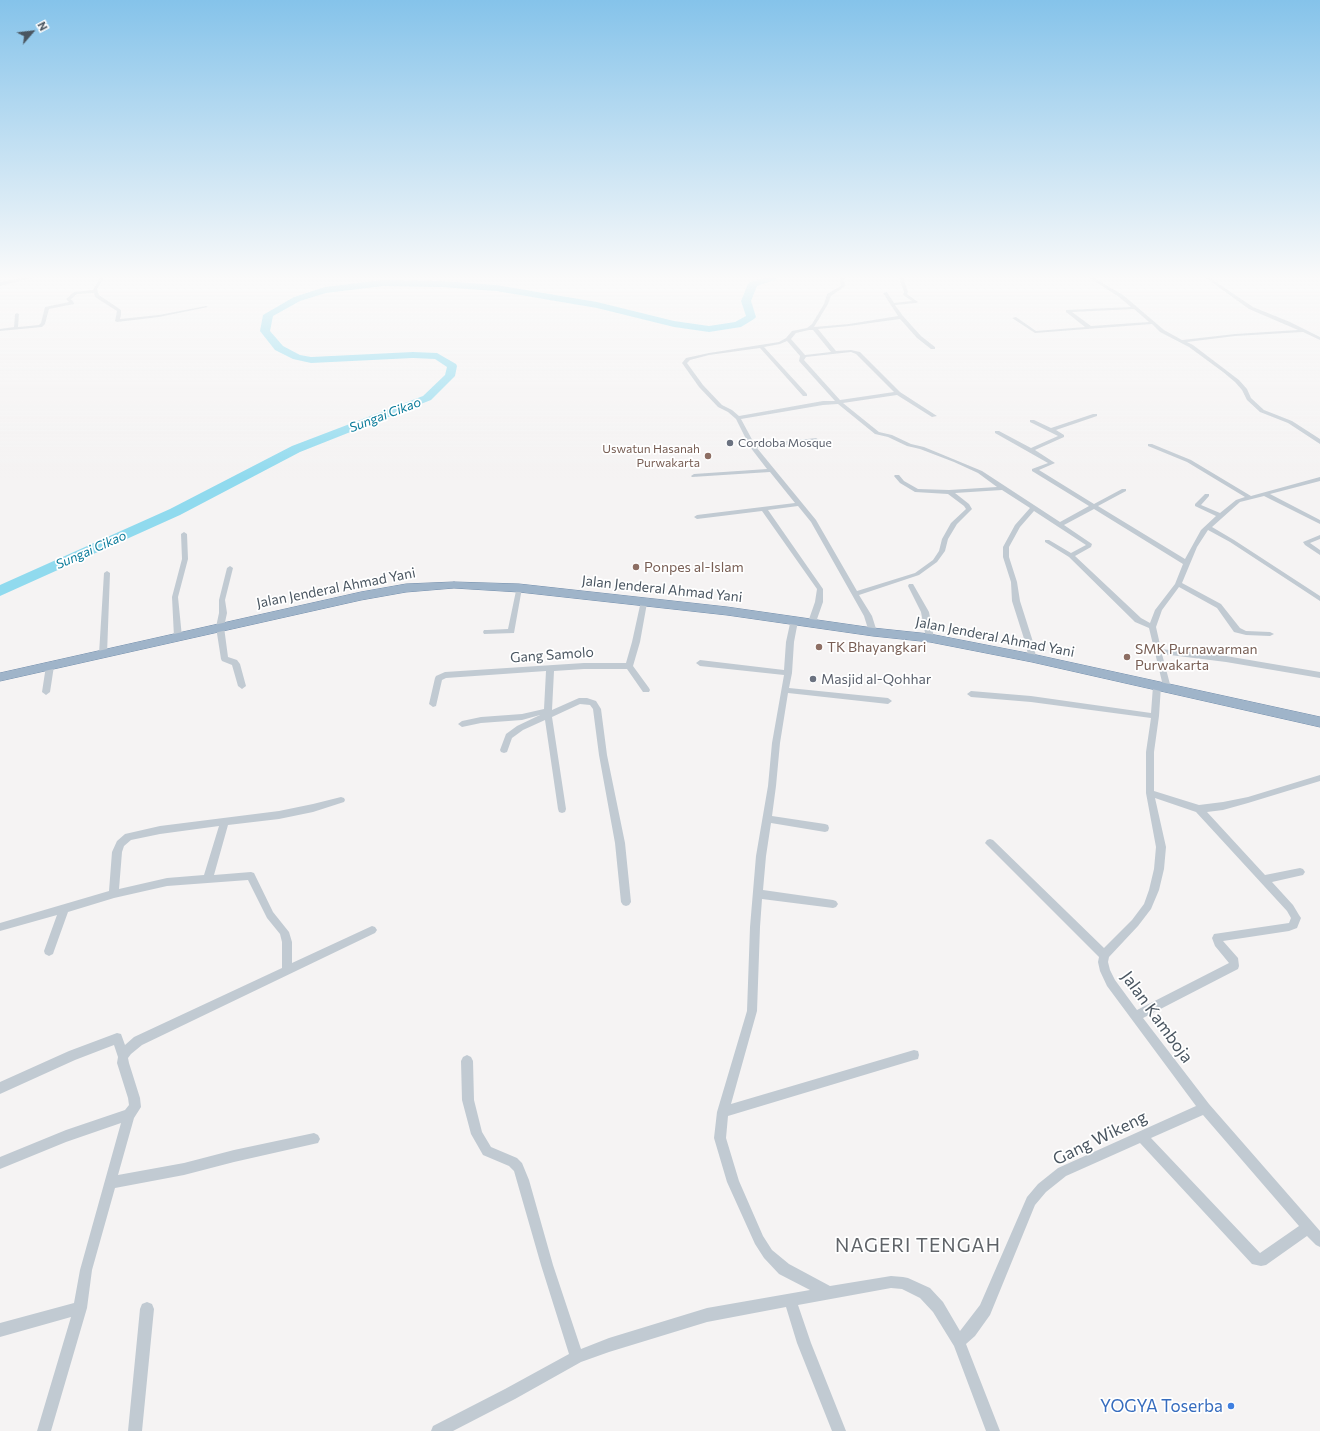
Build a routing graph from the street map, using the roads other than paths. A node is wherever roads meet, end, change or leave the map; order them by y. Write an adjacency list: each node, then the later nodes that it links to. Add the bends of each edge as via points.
1 (769, 345): 6 (street)
2 (793, 345): 9 (street)
3 (827, 345): 8 (street)
4 (930, 345): 7 (street)
5 (1188, 345): 20 (street, via 1237,381 1257,407 1290,422)
6 (761, 346): 11 (street); 15 (street, via 709,354 684,363 720,406)
7 (933, 348)
8 (835, 353): 9 (street); 10 (street, via 851,350 855,352)
9 (804, 357): 12 (street, via 801,360)
10 (898, 393): 12 (street); 14 (street)
11 (805, 395)
12 (839, 402): 15 (street); 28 (street, via 877,433 956,460)
13 (1095, 415): 17 (street)
14 (934, 416)
15 (738, 418): 22 (street)
16 (1032, 421): 17 (street)
17 (1051, 430): 23 (street, via 1062,436)
18 (997, 432): 23 (street)
19 (816, 440): 22 (street)
20 (1320, 442)
21 (1150, 445): 33 (street, via 1189,461)
22 (753, 447): 24 (street)
23 (1031, 450): 35 (street, via 1052,462 1035,471)
24 (770, 470): 25 (street); 34 (street)
25 (694, 476)
26 (897, 476): 30 (street, via 915,490)
27 (1318, 481): 31 (street)
28 (1003, 488): 30 (street); 37 (street)
29 (1124, 490): 35 (street)
30 (949, 492): 54 (street, via 969,509 954,523 942,551 935,560 917,574)
31 (1266, 494): 33 (street); 40 (street)
32 (1207, 495): 38 (street, via 1197,505)
33 (1249, 497): 38 (street, via 1238,501)
34 (800, 504): 36 (street); 54 (street, via 814,521)
35 (1094, 506): 41 (street); 48 (street)
36 (764, 509): 39 (street); 57 (street, via 820,589 819,602)
37 (1033, 509): 41 (street); 68 (street, via 1017,526 1006,547 1016,601)
38 (1221, 516): 42 (street)
39 (697, 517)
40 (1320, 522)
41 (1059, 526): 47 (street, via 1090,545)
42 (1207, 527): 48 (street, via 1194,546); 55 (street)
43 (184, 534): 64 (street, via 185,558 175,597)
44 (1320, 538): 46 (street, via 1306,544)
45 (1047, 541): 47 (street)
46 (1320, 553)
47 (1071, 556): 60 (street, via 1138,620)
48 (1188, 563): 51 (street)
49 (230, 568): 59 (street, via 222,600)
50 (107, 572): 67 (street)
51 (1178, 584): 60 (street, via 1159,610); 63 (street, via 1219,606 1238,630)
52 (911, 586): 65 (street, via 925,612)
53 (519, 588): 56 (highway, Jalan Jenderal Ahmad Yani); 59 (highway, Jalan Jenderal Ahmad Yani, via 454,585 406,588); 61 (street, via 511,631)
54 (855, 594): 62 (street, via 868,616)
55 (1320, 599)
56 (643, 603): 58 (highway, Jalan Jenderal Ahmad Yani, via 727,611); 71 (street)
57 (812, 622): 58 (highway, Jalan Jenderal Ahmad Yani); 62 (highway, Jalan Jenderal Ahmad Yani)
58 (794, 624): 73 (street)
59 (220, 627): 64 (highway, Jalan Jenderal Ahmad Yani); 76 (street, via 224,654 226,659 236,664)
60 (1152, 627): 66 (street)
61 (487, 632)
62 (873, 632): 65 (highway, Jalan Jenderal Ahmad Yani)
63 (1270, 634)
64 (178, 637): 67 (highway, Jalan Jenderal Ahmad Yani)
65 (930, 638): 68 (highway, Jalan Jenderal Ahmad Yani)
66 (1158, 651): 74 (street, via 1226,659); 77 (street)
67 (103, 654): 70 (highway, Jalan Jenderal Ahmad Yani)
68 (1032, 658): 77 (highway, Jalan Jenderal Ahmad Yani)
69 (700, 663): 73 (street)
70 (50, 666): 75 (highway, Jalan Jenderal Ahmad Yani); 80 (street)
71 (629, 666): 72 (street, Gang Samolo); 78 (street)
72 (550, 668): 83 (street, Gang Samolo, via 442,676 438,678); 84 (street)
73 (788, 673): 79 (street)
74 (1320, 675)
75 (0, 677)
76 (242, 686)
77 (1162, 687): 85 (street); 86 (highway, Jalan Jenderal Ahmad Yani)
78 (646, 690)
79 (785, 690): 82 (street); 94 (street)
80 (46, 692)
81 (971, 694): 85 (street, via 1031,699)
82 (888, 701)
83 (433, 704)
84 (548, 712): 87 (street); 88 (street, via 513,732); 92 (street); 103 (street, via 579,701 593,703 597,709 620,843)
85 (1155, 716): 90 (street, via 1150,752)
86 (1320, 722)
87 (462, 724)
88 (504, 750)
89 (1320, 778): 93 (street, via 1248,800)
90 (1150, 793): 93 (street); 109 (street, via 1161,847 1154,890 1148,906 1135,923)
91 (341, 800): 95 (street, via 313,808)
92 (562, 809)
93 (1199, 809): 100 (street)
94 (767, 819): 96 (street); 102 (street)
95 (224, 823): 99 (street); 101 (street, via 160,830 128,837 120,844 117,852)
96 (825, 828)
97 (990, 843): 109 (street)
98 (1300, 872): 100 (street)
99 (208, 879): 101 (street, via 167,882); 110 (street, via 251,876 270,915 284,932 287,942)
100 (1264, 879): 111 (street, via 1294,913 1294,925 1218,937 1219,943 1234,961 1234,966)
101 (114, 894): 105 (street)
102 (758, 894): 104 (street); 117 (street, via 752,1011)
103 (626, 902)
104 (833, 904)
105 (64, 908): 106 (street); 108 (street)
106 (0, 927)
107 (372, 930): 110 (street)
108 (49, 951)
109 (1104, 955): 111 (street, Jalan Kamboja, via 1105,971 1111,983)
110 (287, 970): 113 (street, via 138,1041)
111 (1135, 1016): 116 (street, Jalan Kamboja)
112 (914, 1055): 117 (street)
113 (123, 1057): 115 (street, via 118,1038); 118 (street, via 134,1098 134,1107)
114 (467, 1061): 131 (street, via 468,1100 477,1134 488,1151 513,1162 524,1180 547,1265)
115 (0, 1088)
116 (1205, 1108): 119 (street, Gang Wikeng); 123 (street, Jalan Kamboja)
117 (723, 1112): 125 (street, via 720,1127 721,1144 733,1182 758,1240 784,1269)
118 (129, 1115): 121 (street, via 66,1136); 122 (street)
119 (1142, 1137): 123 (street, via 1257,1259 1261,1260); 130 (street, Gang Wikeng, via 1062,1172 1042,1188 1031,1201 985,1310)
120 (314, 1139): 122 (street)
121 (0, 1163)
122 (110, 1183): 127 (street, via 86,1270)
123 (1309, 1227): 124 (street, Jalan Kamboja)
124 (1320, 1241)
125 (829, 1293): 126 (street); 130 (street, via 891,1282 903,1283 925,1293 932,1300)
126 (790, 1300): 131 (street, via 707,1315); 135 (street)
127 (80, 1308): 129 (street); 132 (street)
128 (147, 1309): 133 (street)
129 (0, 1330)
130 (959, 1342): 136 (street)
131 (577, 1357): 134 (street)
132 (44, 1431)
133 (135, 1431)
134 (438, 1431)
135 (839, 1431)
136 (993, 1431)

